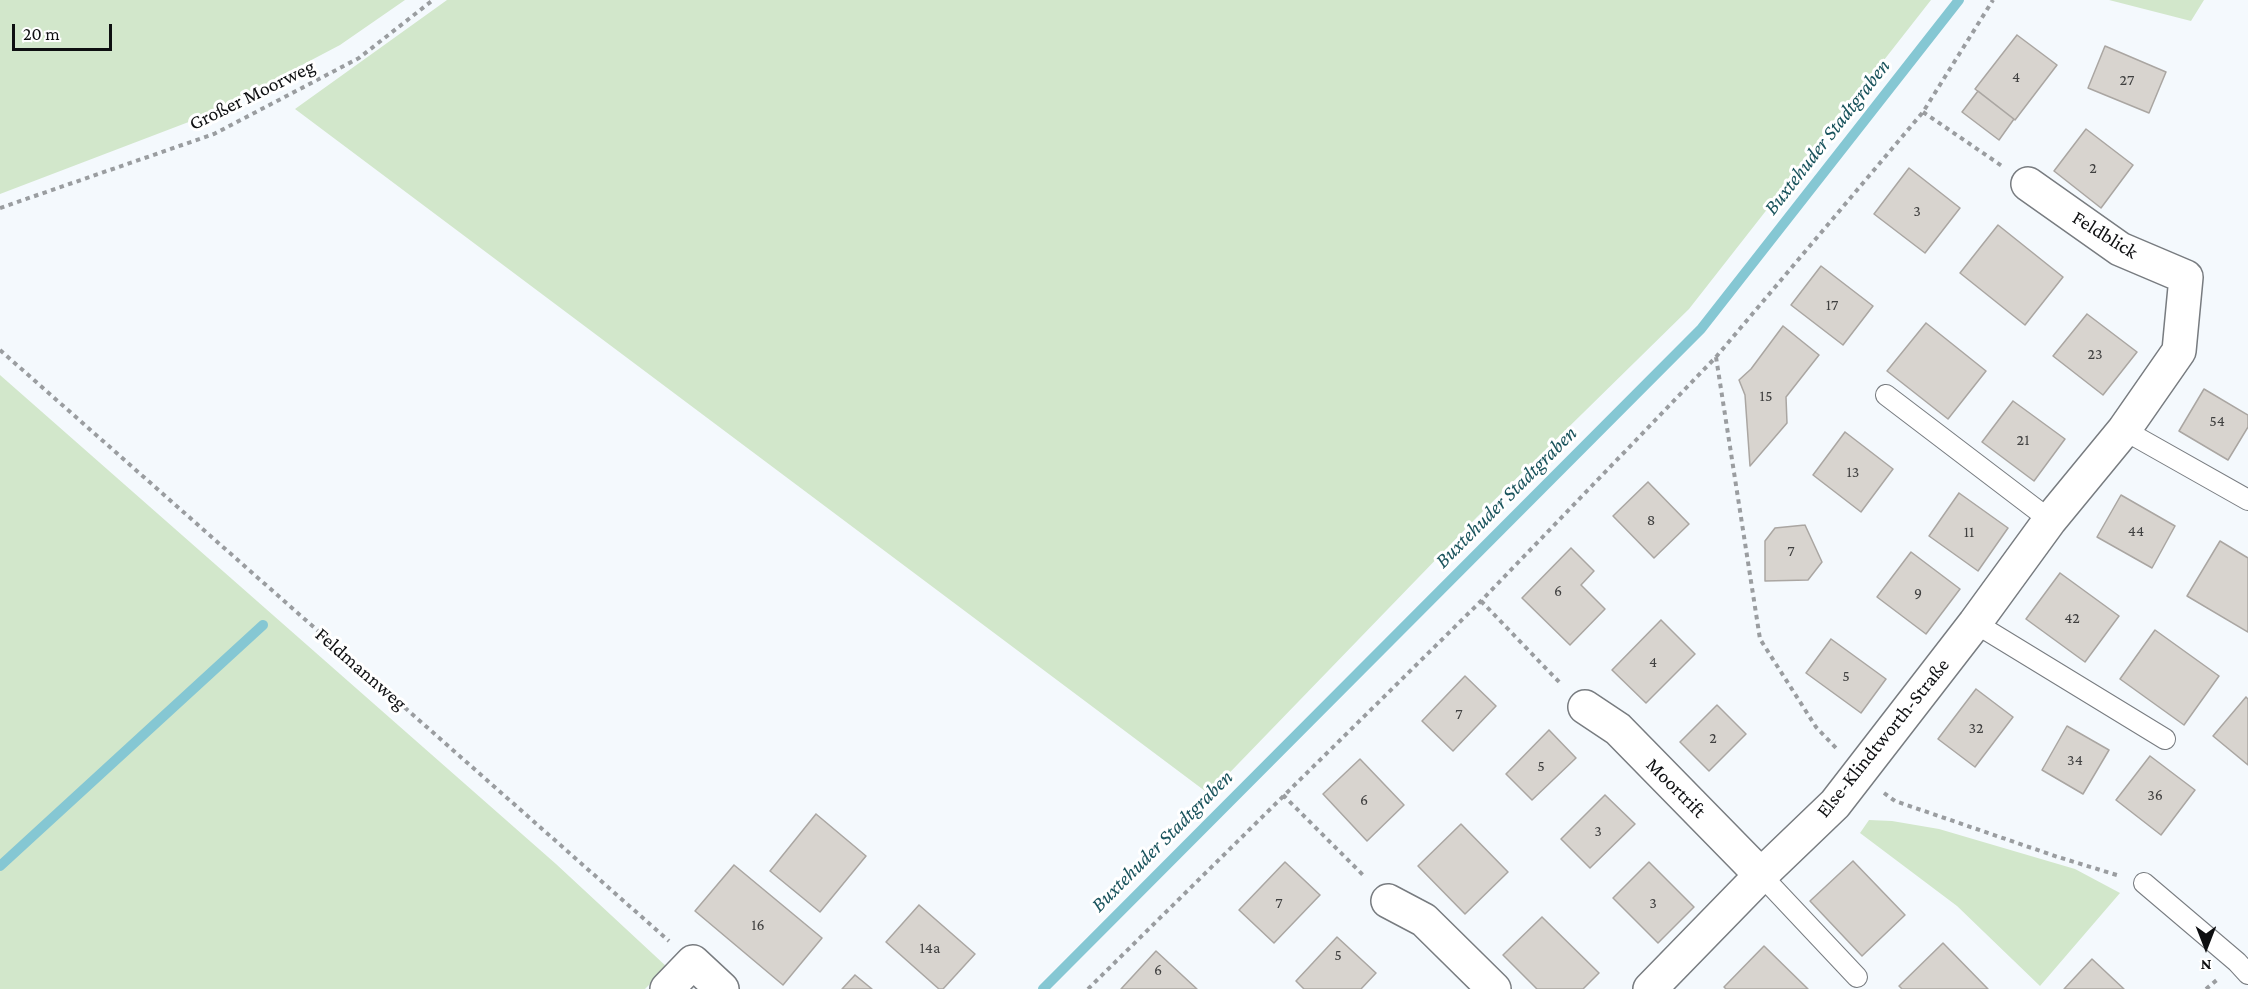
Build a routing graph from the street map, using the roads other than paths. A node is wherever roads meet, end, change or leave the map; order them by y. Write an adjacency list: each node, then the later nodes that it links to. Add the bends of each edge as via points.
1 (2028, 184): 2 (street, Feldblick, via 2120,249)
2 (2186, 277): 4 (street, Else-Klindtworth-Straße, via 2179,351)
3 (1886, 395): 6 (lane)
4 (2124, 430): 5 (lane); 6 (street, Else-Klindtworth-Straße)
5 (2248, 500)
6 (2050, 520): 7 (street, Else-Klindtworth-Straße)
7 (1975, 622): 9 (lane); 10 (street, Else-Klindtworth-Straße, via 1835,804)
8 (1585, 707): 10 (street, Moortrift, via 1618,729)
9 (2166, 739)
10 (1761, 875): 14 (lane); 18 (street, Else-Klindtworth-Straße)
11 (2144, 883): 13 (lane)
12 (1388, 901): 17 (street, via 1424,920)
13 (2248, 974)
14 (1857, 977)
15 (667, 989): 16 (street, via 693,962)
16 (722, 989)
17 (1494, 989)
18 (1650, 989)

